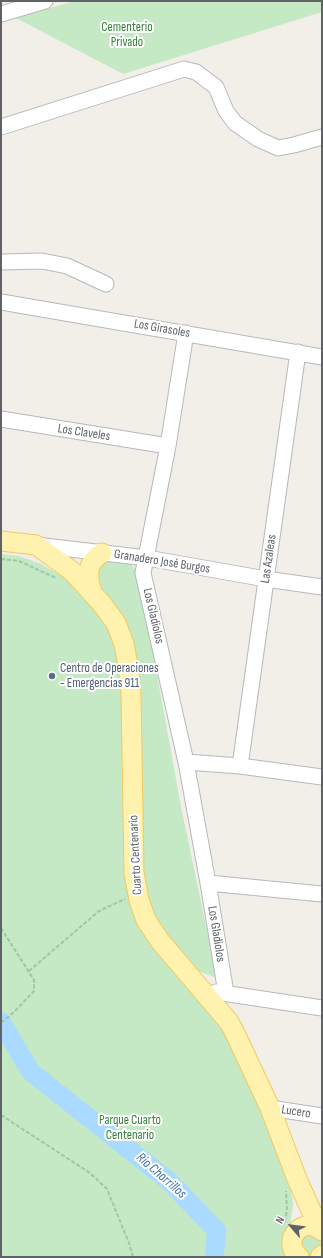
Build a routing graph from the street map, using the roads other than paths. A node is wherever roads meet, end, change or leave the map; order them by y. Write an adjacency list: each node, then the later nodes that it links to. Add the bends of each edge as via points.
1 (45, 1): 2 (street)
2 (1, 14)
3 (1, 127): 4 (street, via 184,70 196,72 216,87 226,111 235,123 258,139 278,148)
4 (322, 137)
5 (1, 262): 6 (street, via 42,261 67,266)
6 (106, 284)
7 (1, 302): 8 (street, Los Girasoles)
8 (186, 333): 9 (street, Los Girasoles); 12 (street, Los Gladiolos)
9 (298, 352): 10 (street, Los Girasoles); 17 (street, Las Azaleas)
10 (322, 357)
11 (1, 419): 12 (street, Los Claveles)
12 (168, 446): 16 (street, Los Gladiolos)
13 (1, 541): 14 (main road, Granadero José Burgos)
14 (36, 546): 15 (street, Granadero José Burgos); 19 (main road, Cuarto Centenario, via 72,571)
15 (102, 553): 16 (street, Granadero José Burgos); 19 (main road, via 92,560 89,567 88,576)
16 (147, 558): 17 (street, Granadero José Burgos); 20 (street, Los Gladiolos, via 143,573)
17 (266, 579): 18 (street, Granadero José Burgos); 21 (street, Las Azaleas)
18 (322, 587)
19 (92, 592): 25 (main road, Cuarto Centenario, via 116,623 128,665 131,693 134,873 139,900 146,920 160,941)
20 (186, 762): 21 (street); 23 (street, Los Gladiolos)
21 (240, 766): 22 (street)
22 (322, 777)
23 (208, 883): 24 (street); 26 (street, Los Gladiolos)
24 (322, 894)
25 (202, 990): 26 (street); 28 (main road, Cuarto Centenario, via 229,1022)
26 (226, 993): 27 (street)
27 (322, 1008)
28 (270, 1108): 29 (street, Lucero); 30 (main road, Cuarto Centenario)
29 (322, 1116)
30 (292, 1184): 31 (main road, Cuarto Centenario); 32 (main road, Cuarto Centenario, via 299,1200)
31 (321, 1230): 32 (main road, Cuarto Centenario, via 308,1225 302,1227)
32 (292, 1244)
33 (322, 1255): 34 (main road)
34 (320, 1257)

